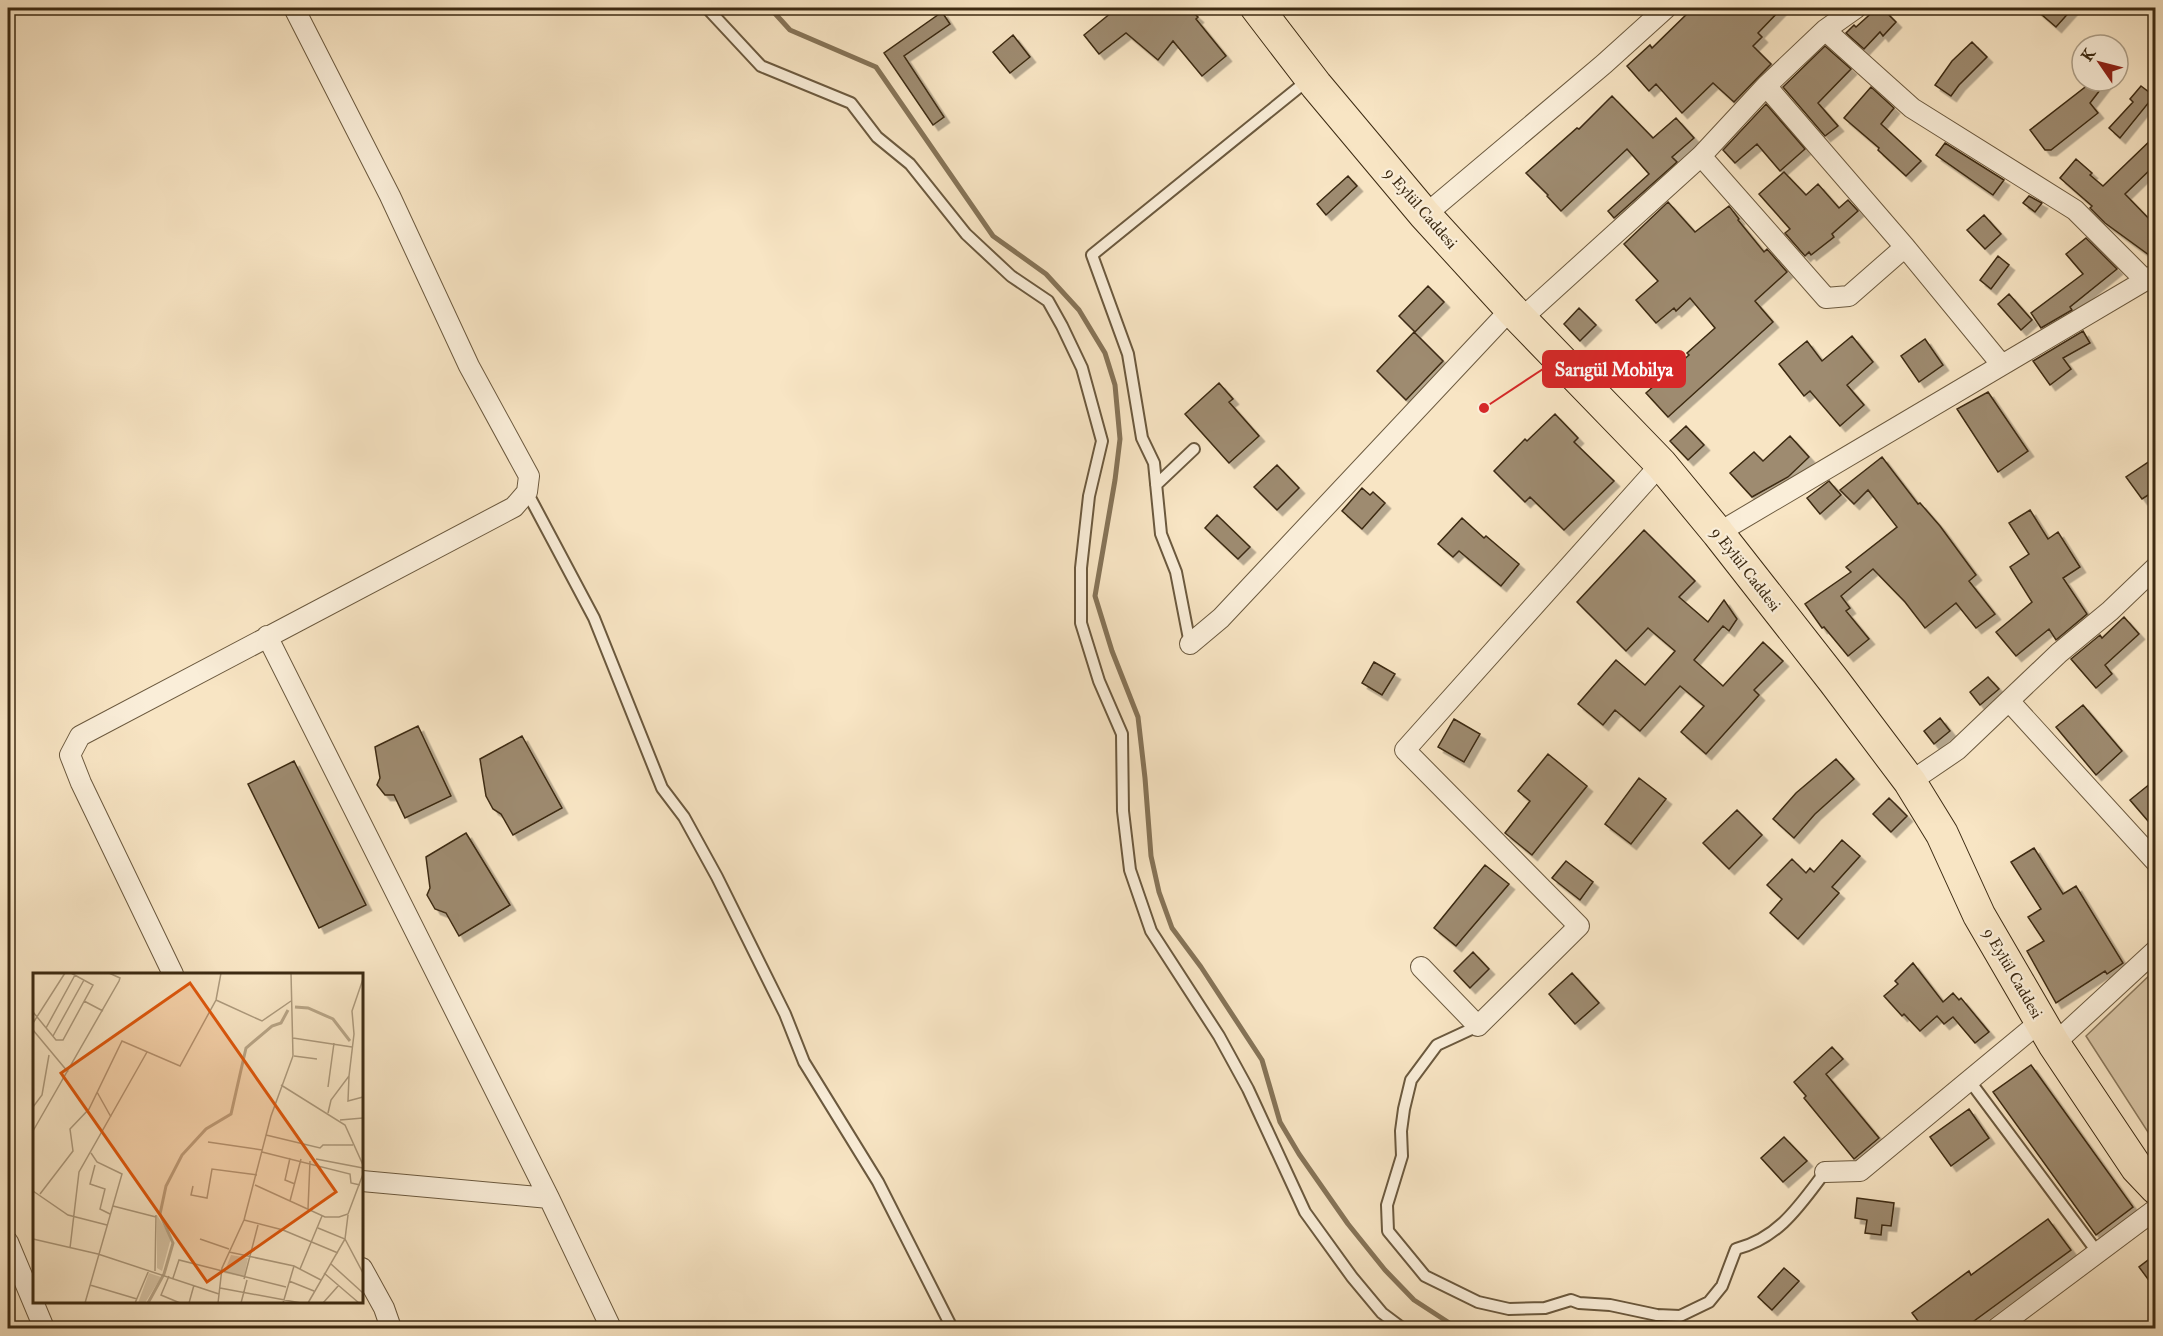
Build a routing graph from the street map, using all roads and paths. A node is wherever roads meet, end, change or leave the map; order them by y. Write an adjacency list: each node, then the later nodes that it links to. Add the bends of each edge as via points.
1 (294, 8): 18 (street, via 390,196 469,366 529,476)
2 (707, 8): 45 (lane, via 761,66 851,103 877,136 910,164 966,234 1011,276 1048,301 1062,326 1082,368 1102,441 1089,496 1081,568 1081,622 1099,681 1122,734 1123,811 1130,870 1151,931 1219,1036 1305,1212 1352,1277 1382,1313)
3 (1257, 8): 7 (main road, 9 Eylül Caddesi)
4 (1666, 8): 10 (street)
5 (1850, 9): 6 (street)
6 (1825, 30): 8 (street); 12 (street, via 1912,108 2075,210)
7 (1310, 78): 10 (main road, 9 Eylül Caddesi); 17 (lane, via 1092,255 1128,354 1142,438 1154,463)
8 (1766, 86): 9 (street); 11 (street)
9 (1701, 156): 11 (street, via 1826,298 1849,296); 13 (street)
10 (1425, 215): 13 (main road, 9 Eylül Caddesi)
11 (1905, 247): 14 (street)
12 (2150, 277): 14 (street)
13 (1516, 314): 16 (main road, 9 Eylül Caddesi); 22 (street, via 1221,618)
14 (2001, 364): 19 (street)
15 (1194, 449): 17 (lane)
16 (1661, 464): 19 (main road, 9 Eylül Caddesi); 29 (street, via 1405,750 1579,926)
17 (1156, 485): 22 (lane, via 1161,534 1176,572)
18 (527, 492): 21 (street, via 514,507); 44 (lane, via 594,618 662,788 684,817 717,877 804,1062 878,1182)
19 (1718, 533): 24 (main road, 9 Eylül Caddesi)
20 (2156, 567): 23 (street)
21 (267, 636): 28 (street, via 80,736 70,755); 35 (street)
22 (1190, 644)
23 (2009, 701): 24 (street, via 1957,750); 25 (street)
24 (1910, 782): 30 (main road, 9 Eylül Caddesi, via 1942,834 1979,915)
25 (2156, 862)
26 (2156, 950): 30 (street)
27 (1421, 967): 29 (street)
28 (172, 973)
29 (1478, 1026): 32 (lane, via 1437,1045 1411,1080 1401,1131 1402,1156 1388,1205 1388,1230 1425,1276 1478,1302 1509,1309 1545,1308 1571,1300 1680,1316 1709,1302 1722,1287 1736,1249 1767,1237 1794,1213)
30 (2047, 1033): 31 (street); 34 (main road, 9 Eylül Caddesi, via 2137,1168)
31 (1969, 1080): 32 (street, via 1860,1171); 38 (lane)
32 (1825, 1172)
33 (363, 1181): 35 (street)
34 (2156, 1188)
35 (549, 1198): 43 (street)
36 (2156, 1209): 38 (street)
37 (8, 1242): 40 (street)
38 (2098, 1253): 46 (street)
39 (363, 1270): 42 (street)
40 (15, 1281): 41 (street)
41 (45, 1329)
42 (391, 1329)
43 (611, 1329)
44 (952, 1329)
45 (1402, 1329)
46 (1997, 1329)

